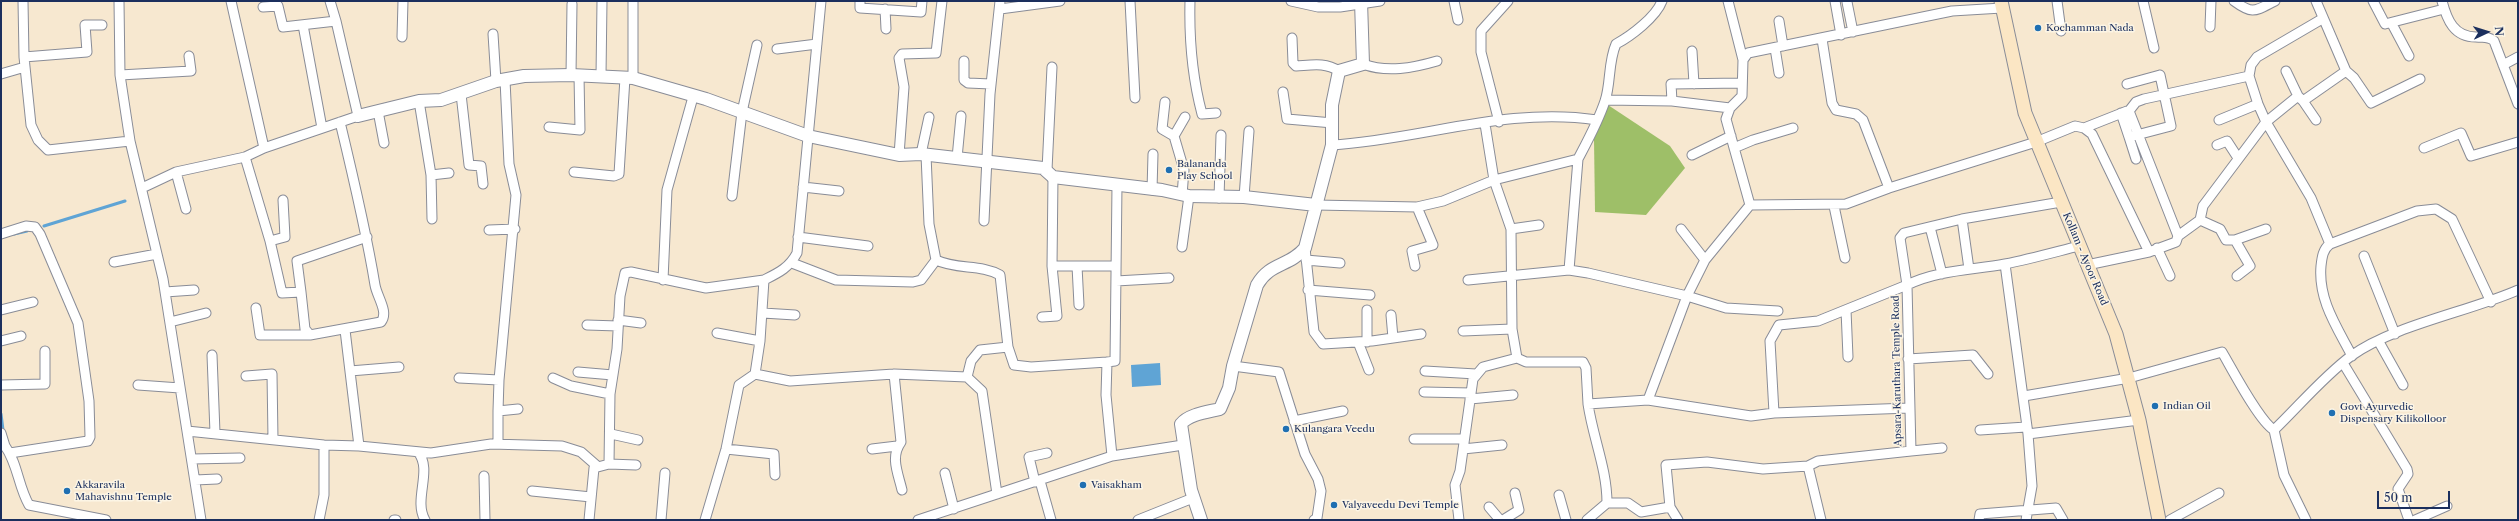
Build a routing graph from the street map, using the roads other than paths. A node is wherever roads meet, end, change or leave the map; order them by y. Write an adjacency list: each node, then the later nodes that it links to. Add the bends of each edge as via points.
1 (23, 1): 62 (street)
2 (119, 1): 77 (street)
3 (231, 1): 133 (street)
4 (330, 1): 40 (street)
5 (402, 1): 51 (street)
6 (602, 1): 78 (street)
7 (633, 1): 80 (street)
8 (820, 1): 54 (street)
9 (860, 1): 37 (street, via 860,8)
10 (922, 1): 37 (street, via 921,12)
11 (942, 1): 138 (street, via 936,52 902,54 900,58 904,87)
12 (1060, 1): 33 (street)
13 (1130, 1): 91 (street)
14 (1190, 1): 103 (street, via 1189,30 1196,91 1202,114)
15 (1291, 1): 32 (street)
16 (1380, 1): 30 (street)
17 (1454, 1): 39 (street)
18 (1508, 1): 112 (street, via 1481,31 1481,52)
19 (1662, 1): 93 (street, via 1658,12 1616,44 1612,52)
20 (1729, 1): 65 (street)
21 (1835, 1): 50 (street)
22 (2057, 1): 47 (street)
23 (2143, 1): 57 (street)
24 (2211, 1): 45 (street)
25 (2234, 1): 26 (street, via 2254,11)
26 (2275, 1)
27 (2316, 1): 38 (street)
28 (2373, 1): 42 (street, via 2385,24)
29 (1847, 2): 48 (street)
30 (1361, 3): 32 (street); 67 (street)
31 (572, 4): 76 (street)
32 (1319, 4)
33 (1000, 5): 84 (street)
34 (2001, 5): 48 (street, via 1952,11); 128 (main road, Kollam - Ayoor Road, via 2024,113)
35 (2443, 5): 42 (street); 68 (street, via 2455,31 2466,36 2490,37 2494,41)
36 (263, 7): 44 (street, via 278,6 283,27)
37 (885, 9): 46 (street)
38 (2322, 19): 73 (street); 79 (street, via 2257,58 2251,65)
39 (1458, 20)
40 (336, 21): 44 (street); 104 (street)
41 (1779, 21): 56 (street)
42 (2392, 24): 61 (street)
43 (102, 25): 62 (street, via 85,25 87,52)
44 (303, 25): 117 (street)
45 (2210, 27)
46 (886, 29)
47 (2061, 31)
48 (1853, 32): 50 (street)
49 (493, 34): 82 (street)
50 (1841, 35): 53 (street)
51 (402, 37)
52 (1292, 38): 71 (street, via 1293,63 1296,66 1322,64 1330,65)
53 (1822, 39): 56 (street); 156 (street, via 1832,103 1836,110 1856,114 1863,120)
54 (817, 44): 58 (street); 123 (street)
55 (757, 45): 101 (street)
56 (1779, 47): 65 (street, via 1748,53); 74 (street)
57 (2154, 48)
58 (777, 49)
59 (1692, 51): 85 (street)
60 (189, 56): 77 (street, via 191,71)
61 (2410, 56)
62 (24, 57): 69 (street)
63 (2518, 57): 68 (street)
64 (1437, 60): 67 (street, via 1417,67 1374,68)
65 (1743, 60): 83 (street)
66 (964, 61): 84 (street, via 964,80 968,83)
67 (1363, 64): 71 (street)
68 (2503, 65): 98 (street)
69 (25, 67): 75 (street); 127 (street, via 31,125 38,140 48,150)
70 (1052, 67): 149 (street)
71 (1339, 71): 114 (street, via 1335,84)
72 (2286, 71): 92 (street)
73 (2346, 71): 81 (street, via 2371,103); 92 (street)
74 (1779, 73)
75 (1, 74)
76 (575, 75): 78 (street); 82 (street, via 524,76); 116 (street, via 580,130)
77 (120, 76): 127 (street)
78 (601, 76): 80 (street)
79 (2249, 76): 89 (street); 97 (street)
80 (628, 78): 90 (street); 147 (street, via 619,174 614,176)
81 (2420, 79)
82 (501, 80): 88 (street); 176 (street, via 509,164 516,195)
83 (1742, 83): 85 (street); 99 (street, via 1742,96)
84 (991, 84): 145 (street)
85 (1694, 84): 94 (street, via 1671,84)
86 (2127, 84): 89 (street, via 2160,75)
87 (1283, 92): 114 (street, via 1287,119)
88 (461, 94): 95 (street, via 441,100); 152 (street, via 469,165 482,166)
89 (2165, 95): 102 (street, via 2136,102); 121 (street, via 2171,126)
90 (694, 97): 101 (street); 214 (street, via 667,190)
91 (1135, 98)
92 (2300, 98): 110 (street); 113 (street)
93 (1606, 100): 94 (street); 108 (street)
94 (1672, 101): 99 (street)
95 (419, 102): 100 (street); 150 (street)
96 (1166, 102): 124 (street, via 1162,129)
97 (2258, 104): 109 (street); 113 (street)
98 (2518, 104)
99 (1730, 108): 125 (street, via 1726,119)
100 (378, 111): 104 (street); 130 (street)
101 (742, 112): 123 (street); 160 (street)
102 (2125, 112): 119 (street); 121 (street); 126 (street)
103 (1216, 113)
104 (358, 116): 111 (street)
105 (961, 116): 141 (street)
106 (929, 117): 136 (street)
107 (1186, 117): 124 (street)
108 (1597, 120): 112 (street, via 1559,115 1524,116); 144 (street)
109 (2219, 120)
110 (2316, 120)
111 (340, 122): 117 (street); 182 (street)
112 (1499, 122): 115 (street)
113 (2266, 122): 142 (street); 187 (street, via 2311,198)
114 (1333, 123): 131 (street)
115 (1485, 124): 131 (street); 151 (street)
116 (549, 127)
117 (322, 128): 133 (street)
118 (1793, 128): 134 (street)
119 (2084, 128): 128 (street, via 2074,126); 191 (street, via 2096,141)
120 (1249, 131): 162 (street)
121 (2138, 134): 126 (street); 183 (street)
122 (1221, 135): 161 (street)
123 (808, 136): 138 (street); 154 (street)
124 (1174, 136): 159 (street, via 1184,170)
125 (1731, 136): 134 (street); 139 (street)
126 (2129, 137): 143 (street)
127 (130, 141): 155 (street)
128 (2036, 142): 156 (street); 164 (main road, Kollam - Ayoor Road)
129 (2518, 142): 135 (street, via 2471,156 2460,133)
130 (384, 143)
131 (1332, 145): 166 (street)
132 (2217, 145): 142 (street, via 2227,141)
133 (264, 148): 140 (street)
134 (1734, 148): 165 (street)
135 (2424, 148)
136 (924, 154): 138 (street); 141 (street); 196 (street, via 929,224)
137 (1153, 154): 157 (street)
138 (900, 155)
139 (1692, 155)
140 (245, 157): 146 (street); 186 (street)
141 (957, 158): 145 (street)
142 (2238, 158): 172 (street, via 2203,206)
143 (2136, 159)
144 (1578, 160): 151 (street); 208 (street)
145 (988, 163): 149 (street); 173 (street)
146 (176, 172): 155 (street); 169 (street)
147 (574, 172)
148 (449, 173): 150 (street)
149 (1050, 174): 153 (street); 203 (street)
150 (431, 175): 170 (street)
151 (1494, 180): 168 (street, via 1443,201); 177 (street)
152 (483, 184)
153 (1117, 185): 157 (street); 205 (street)
154 (803, 187): 158 (street); 184 (street)
155 (142, 188): 192 (street)
156 (1889, 188): 167 (street)
157 (1152, 190): 159 (street)
158 (839, 191)
159 (1185, 195): 161 (street); 190 (street)
160 (732, 196)
161 (1219, 198): 162 (street)
162 (1244, 198): 166 (street)
163 (283, 200): 186 (street, via 285,237)
164 (2061, 202): 171 (street); 189 (main road, Kollam - Ayoor Road)
165 (1750, 205): 167 (street); 197 (street)
166 (1316, 206): 168 (street); 193 (street)
167 (1834, 206): 195 (street)
168 (1417, 207): 206 (street, via 1433,245 1412,251)
169 (186, 209)
170 (432, 219)
171 (1962, 219): 175 (street); 207 (street)
172 (2200, 220): 183 (street); 185 (street, via 2220,229 2226,240)
173 (984, 221)
174 (1539, 225): 177 (street)
175 (1930, 227): 209 (street); 218 (street, via 1904,232 1900,238)
176 (515, 229): 180 (street); 281 (street)
177 (1511, 229): 210 (street)
178 (1681, 229): 197 (street)
179 (2266, 229): 185 (street)
180 (489, 230)
181 (1, 234): 317 (street, via 26,226 34,227 40,234 78,323 90,420 88,440)
182 (367, 236): 223 (street, via 297,260); 244 (street, via 376,290 384,318 381,322)
183 (2178, 236): 191 (street, via 2176,242)
184 (798, 238): 188 (street); 199 (street, via 797,253)
185 (2235, 240): 212 (street, via 2250,266)
186 (270, 241): 223 (street, via 282,293)
187 (2330, 244): 227 (street, via 2417,211 2436,209 2452,219); 260 (street, via 2322,256 2321,292)
188 (868, 246)
189 (2079, 246): 201 (street, Apsara-Karuthara Temple Road); 202 (main road, Kollam - Ayoor Road)
190 (1182, 247)
191 (2153, 250): 202 (street); 211 (street)
192 (157, 254): 198 (street); 222 (street)
193 (1306, 254): 200 (street); 220 (street); 265 (street, via 1264,273 1257,285)
194 (2364, 256): 248 (street)
195 (1845, 258)
196 (936, 260): 199 (street, via 920,280 913,282 836,280); 256 (street, via 987,268 1000,275)
197 (1705, 260): 225 (street)
198 (114, 262)
199 (792, 263): 215 (street)
200 (1340, 263)
201 (2005, 264): 207 (street, Apsara-Karuthara Temple Road); 290 (street)
202 (2087, 265): 280 (main road, Kollam - Ayoor Road, via 2116,334)
203 (1052, 266): 204 (street); 238 (street, via 1056,316)
204 (1077, 266): 205 (street); 228 (street)
205 (1116, 266): 217 (street)
206 (1415, 266)
207 (1969, 269): 209 (street, Apsara-Karuthara Temple Road)
208 (1569, 270): 210 (street); 225 (street)
209 (1942, 274): 218 (street, Apsara-Karuthara Temple Road, via 1918,279)
210 (1512, 275): 216 (street); 243 (street)
211 (2170, 276)
212 (2238, 276)
213 (1169, 278): 217 (street)
214 (663, 280): 215 (street, via 706,288); 240 (street, via 631,272 625,273)
215 (764, 280): 235 (street)
216 (1468, 280)
217 (1116, 281): 263 (street, via 1115,361)
218 (1907, 285): 232 (street); 262 (street, Apsara-Karuthara Temple Road)
219 (194, 290): 222 (street)
220 (1308, 290): 224 (street); 254 (street, via 1314,332 1323,344)
221 (2518, 290): 227 (street)
222 (165, 292): 239 (street)
223 (301, 292): 249 (street, via 305,329)
224 (1370, 295)
225 (1687, 296): 233 (street, via 1726,308); 291 (street)
226 (33, 302): 230 (street)
227 (2491, 302): 248 (street)
228 (1080, 305)
229 (256, 308): 249 (street, via 260,335)
230 (1, 310)
231 (1367, 310): 254 (street)
232 (1846, 310): 259 (street); 297 (street, via 1818,321 1779,325 1774,331 1770,341)
233 (1778, 312)
234 (206, 313): 239 (street)
235 (763, 313): 236 (street); 253 (street)
236 (795, 315)
237 (1390, 315): 251 (street)
238 (1042, 317)
239 (170, 322): 285 (street)
240 (618, 323): 241 (street); 242 (street); 275 (street)
241 (641, 323)
242 (587, 325)
243 (1512, 329): 245 (street); 261 (street)
244 (345, 330): 249 (street); 268 (street)
245 (1463, 331)
246 (717, 333): 253 (street)
247 (1422, 334): 251 (street)
248 (2395, 334): 255 (street)
249 (310, 335)
250 (21, 336): 252 (street)
251 (1393, 338): 254 (street)
252 (1, 341)
253 (760, 341): 271 (street)
254 (1362, 342): 267 (street)
255 (2379, 342): 260 (street); 283 (street)
256 (1008, 347): 263 (street, via 1014,365 1021,367); 277 (street, via 980,350 971,361)
257 (45, 351): 282 (street, via 44,384)
258 (212, 355): 304 (street)
259 (1848, 356)
260 (2352, 356): 264 (street)
261 (1517, 358): 273 (street, via 1483,367); 292 (street, via 1526,362 1583,362 1586,368)
262 (1908, 360): 274 (street, via 1973,355); 293 (street, Apsara-Karuthara Temple Road)
263 (1107, 362): 325 (street, via 1106,395)
264 (2344, 363): 302 (street); 379 (street, via 2407,469 2408,474 2400,484 2398,494)
265 (1233, 366): 299 (street, via 1279,372); 313 (street, via 1230,388 1220,409 1196,415 1181,424)
266 (399, 367): 268 (street)
267 (1368, 370)
268 (350, 371): 315 (street)
269 (1425, 371): 273 (street)
270 (578, 372): 275 (street)
271 (755, 374): 272 (street, via 790,381); 319 (street, via 739,385)
272 (894, 374): 277 (street); 316 (street, via 900,442)
273 (1476, 374): 289 (street)
274 (1988, 374)
275 (613, 375): 287 (street)
276 (246, 376): 307 (street, via 272,374)
277 (967, 377): 343 (street, via 982,391)
278 (459, 378): 281 (street)
279 (553, 378): 287 (street, via 571,386)
280 (2129, 378): 290 (street); 298 (main road, Kollam - Ayoor Road); 302 (street, via 2222,352 2261,415)
281 (499, 380): 295 (street)
282 (1, 385)
283 (2403, 385)
284 (138, 386): 285 (street)
285 (180, 388): 303 (street)
286 (1424, 392): 289 (street)
287 (610, 394): 306 (street)
288 (1513, 395): 289 (street)
289 (1471, 396): 309 (street)
290 (2024, 396): 301 (street)
291 (1648, 400): 292 (street); 297 (street, via 1752,416)
292 (1588, 404): 347 (street, via 1593,436 1604,471)
293 (1909, 408): 297 (street); 322 (street, Apsara-Karuthara Temple Road)
294 (518, 409): 295 (street)
295 (498, 411): 311 (street)
296 (1343, 411): 299 (street)
297 (1774, 413)
298 (2139, 420): 301 (street); 376 (main road, Kollam - Ayoor Road)
299 (1294, 421): 366 (street, via 1321,491 1317,518)
300 (1980, 430): 301 (street)
301 (2027, 430): 352 (street, via 2032,486)
302 (2274, 430): 378 (street, via 2284,475)
303 (187, 431): 304 (street); 327 (street)
304 (215, 433): 307 (street)
305 (1, 434): 317 (street)
306 (611, 434): 310 (street); 328 (street)
307 (273, 439): 312 (street)
308 (1414, 439): 309 (street)
309 (1464, 439): 321 (street)
310 (638, 440)
311 (498, 444): 323 (street, via 460,446 431,453); 330 (street, via 572,448)
312 (324, 445): 315 (street); 356 (street, via 324,495)
313 (1183, 445): 325 (street); 346 (street)
314 (1502, 445): 321 (street)
315 (360, 446): 323 (street)
316 (897, 446): 320 (street); 339 (street, via 894,460)
317 (5, 448): 353 (street, via 21,492 29,505)
318 (1942, 448): 322 (street)
319 (726, 449): 334 (street, via 774,454); 361 (street)
320 (872, 449)
321 (1463, 449): 367 (street, via 1455,485)
322 (1911, 451): 331 (street, Apsara-Karuthara Temple Road, via 1818,461)
323 (418, 452): 357 (street, via 423,461 422,505)
324 (1047, 454): 338 (street, via 1029,457)
325 (1112, 456): 338 (street)
326 (240, 458): 327 (street)
327 (192, 459): 337 (street)
328 (609, 464): 329 (street); 330 (street)
329 (636, 465)
330 (597, 466): 345 (street, via 594,468)
331 (1808, 466): 350 (street, Apsara-Karuthara Temple Road, via 1764,469 1707,462 1666,465); 372 (street)
332 (665, 473): 360 (street)
333 (945, 473): 351 (street)
334 (775, 475)
335 (484, 476): 358 (street)
336 (217, 479): 337 (street)
337 (195, 480): 355 (street)
338 (1037, 481): 343 (street); 363 (street)
339 (902, 490)
340 (532, 491): 345 (street)
341 (1515, 493): 368 (street, via 1519,510)
342 (2220, 493): 377 (street)
343 (997, 494): 351 (street)
344 (1559, 495): 369 (street)
345 (591, 497): 359 (street)
346 (1194, 498): 364 (street); 365 (street)
347 (1607, 503): 350 (street, via 1628,503 1641,512); 370 (street)
348 (2447, 506): 380 (street)
349 (1489, 507): 368 (street)
350 (1670, 507): 371 (street)
351 (954, 509): 362 (street)
352 (2029, 510): 373 (street, via 1980,514); 374 (street); 375 (street, via 2056,508)
353 (87, 518): 354 (street)
354 (106, 520)
355 (201, 520)
356 (319, 520)
357 (425, 520)
358 (485, 520)
359 (589, 520)
360 (661, 520)
361 (705, 520)
362 (918, 520)
363 (1051, 520)
364 (1138, 520)
365 (1201, 520)
366 (1314, 520)
367 (1459, 520)
368 (1501, 520)
369 (1566, 520)
370 (1587, 520)
371 (1678, 520)
372 (1821, 520)
373 (1979, 520)
374 (2026, 520)
375 (2063, 520)
376 (2158, 520)
377 (2170, 520)
378 (2306, 520)
379 (2409, 520)
380 (2415, 520)

